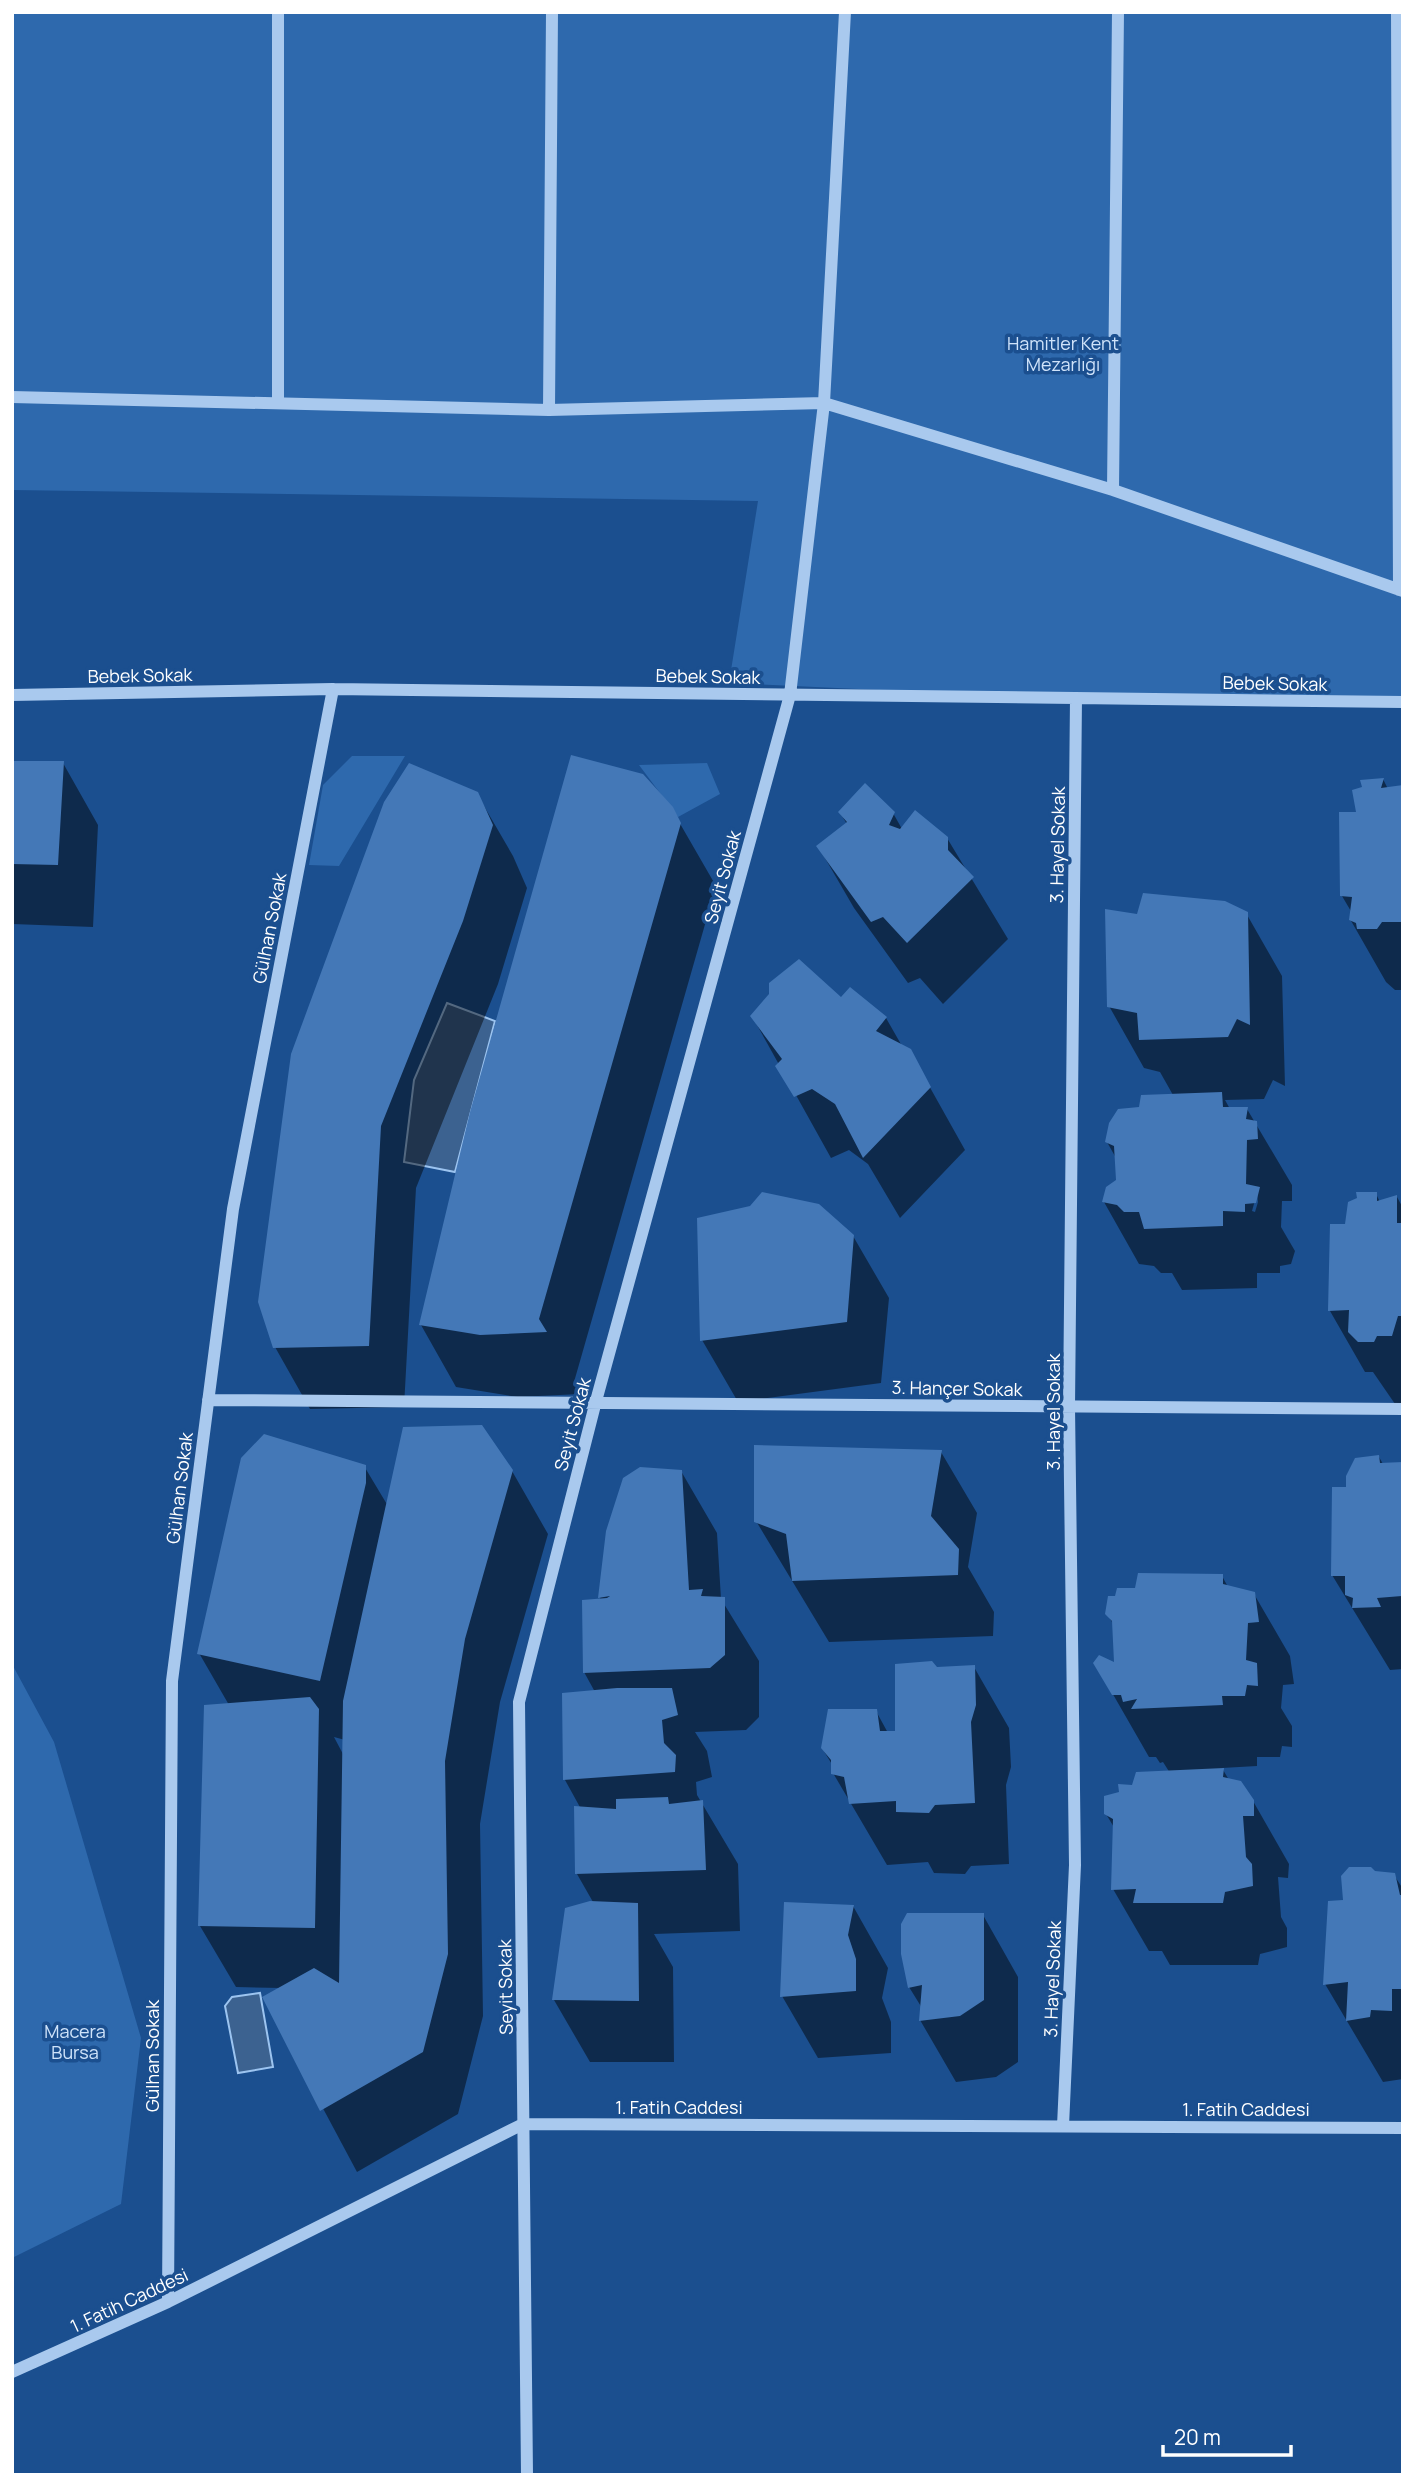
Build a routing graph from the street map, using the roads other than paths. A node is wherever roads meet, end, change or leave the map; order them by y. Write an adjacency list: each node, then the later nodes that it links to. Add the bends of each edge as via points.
1 (278, 12): 7 (street)
2 (552, 12): 9 (street)
3 (845, 12): 8 (street, Seyit Sokak)
4 (1118, 12): 10 (street)
5 (1398, 12): 11 (street)
6 (12, 397): 7 (street)
7 (278, 402): 9 (street)
8 (824, 402): 9 (street); 10 (street); 14 (street, Seyit Sokak)
9 (550, 410)
10 (1113, 490): 11 (street)
11 (1401, 590)
12 (333, 689): 13 (street, Bebek Sokak); 14 (street, Bebek Sokak); 17 (street, Gülhan Sokak, via 233,1209)
13 (12, 695)
14 (790, 695): 15 (street, Bebek Sokak); 18 (street, Seyit Sokak)
15 (1076, 698): 16 (street, Bebek Sokak); 19 (street, 3. Hayel Sokak)
16 (1403, 702)
17 (208, 1400): 18 (street, 3. Hançer Sokak); 24 (street, Gülhan Sokak, via 172,1681)
18 (596, 1401): 19 (street, 3. Hançer Sokak); 21 (street, Seyit Sokak, via 519,1702)
19 (1069, 1407): 20 (street, 3. Hançer Sokak); 22 (street, 3. Hayel Sokak, via 1075,1865)
20 (1403, 1409)
21 (523, 2124): 22 (street, 1. Fatih Caddesi); 24 (street, 1. Fatih Caddesi); 26 (street, Seyit Sokak)
22 (1063, 2126): 23 (street, 1. Fatih Caddesi)
23 (1403, 2127)
24 (168, 2302): 25 (street, 1. Fatih Caddesi)
25 (12, 2372)
26 (527, 2475)

